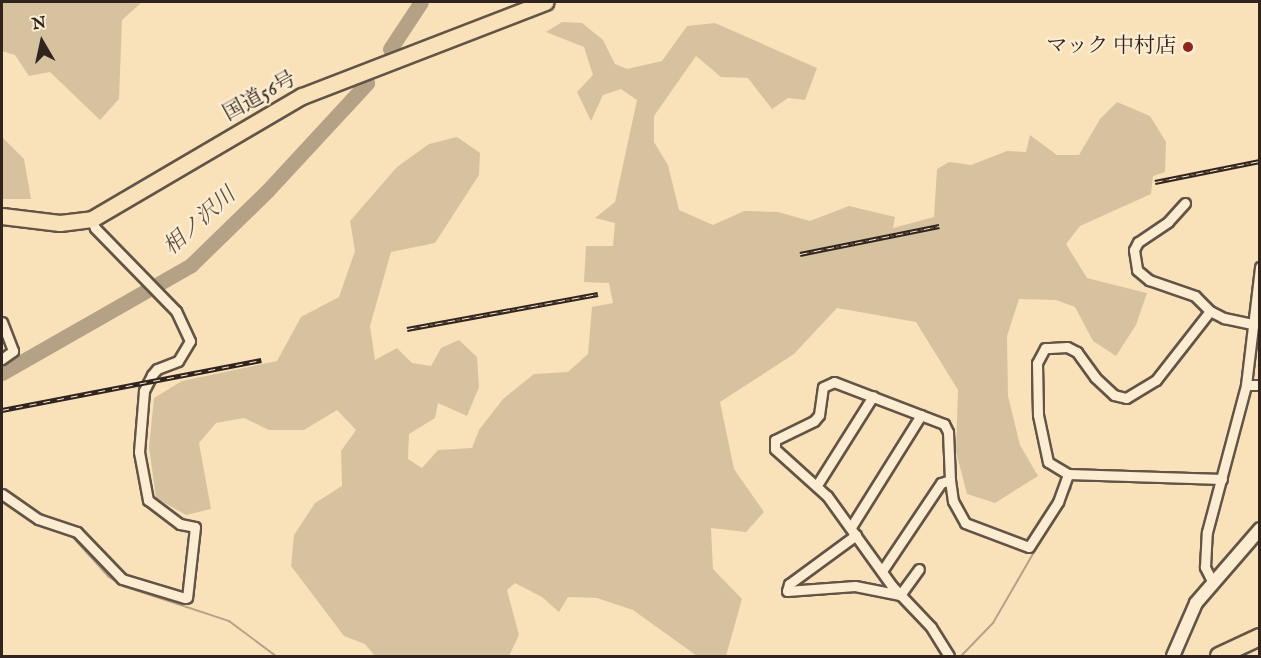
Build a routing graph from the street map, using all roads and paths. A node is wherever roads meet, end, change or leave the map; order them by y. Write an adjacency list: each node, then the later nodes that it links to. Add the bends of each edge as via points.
1 (545, 2): 4 (highway, 国道56号, via 302,96)
2 (1185, 203): 6 (street, via 1168,222 1138,242 1134,250 1137,270 1149,280 1195,296)
3 (2, 216): 4 (highway, 国道56号, via 60,223)
4 (93, 219): 18 (street, via 95,228 176,311 190,341 178,361 152,375 144,392 139,441 148,501 180,524 195,527 186,598 122,579 77,532 38,519)
5 (1260, 267): 8 (street)
6 (1210, 311): 8 (street); 14 (street, via 1156,380 1126,398 1114,394 1095,377 1077,352 1054,346 1040,354 1038,415 1043,450 1048,462)
7 (2, 322): 9 (street, via 13,351)
8 (1253, 324): 11 (street)
9 (2, 359)
10 (1260, 384): 11 (street)
11 (1246, 385): 15 (street)
12 (873, 396): 13 (street); 17 (street); 17 (street, via 826,383 814,421 775,440 775,448)
13 (921, 415): 16 (street, via 944,424 948,432); 20 (street)
14 (1068, 474): 15 (street); 16 (street, via 1058,502 1029,547 965,523 953,501)
15 (1222, 479): 23 (street, via 1204,553)
16 (950, 480): 22 (street, via 941,483)
17 (817, 485): 20 (street)
18 (2, 494)
19 (1260, 529): 23 (main road)
20 (853, 531): 22 (street); 24 (street, via 789,584 787,591 855,586)
21 (920, 569): 24 (street)
22 (882, 571): 24 (street)
23 (1212, 581): 27 (main road, via 1196,603)
24 (900, 595): 26 (street, via 931,627)
25 (1260, 637): 28 (highway)
26 (949, 657)
27 (1173, 657)
28 (1219, 657)

